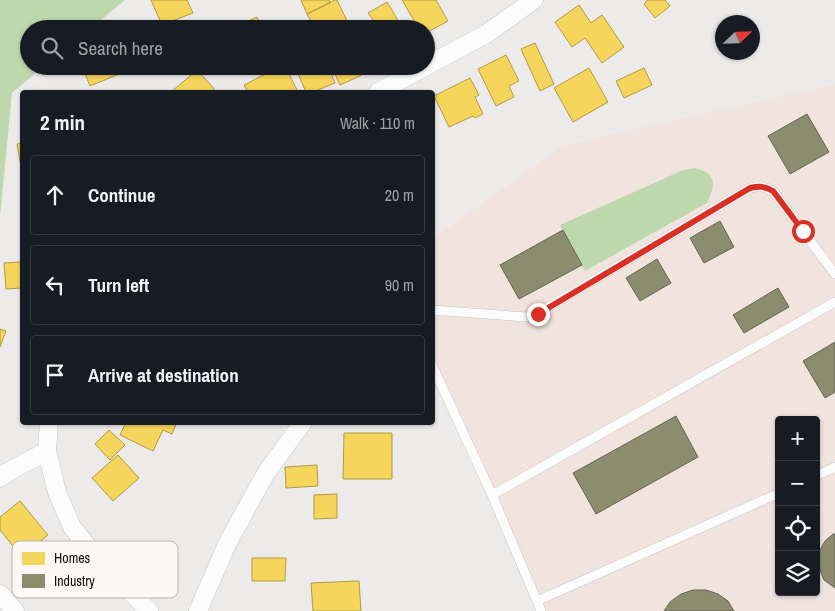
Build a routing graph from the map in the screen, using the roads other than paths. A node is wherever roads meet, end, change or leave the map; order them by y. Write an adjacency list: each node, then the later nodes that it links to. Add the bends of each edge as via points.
1 (534, 0): 2 (street, via 486,34)
2 (435, 61)
3 (410, 75): 4 (street)
4 (382, 90)
5 (835, 274): 7 (lane, via 773,191 759,186 750,188 538,314 526,317)
6 (835, 302): 15 (lane)
7 (435, 310)
8 (435, 372): 15 (lane)
9 (49, 425): 11 (street)
10 (301, 425): 23 (street, via 266,473 227,544)
11 (47, 451): 14 (street); 17 (street, via 57,492 72,527)
12 (835, 468): 13 (lane)
13 (820, 474)
14 (0, 478)
15 (492, 495): 20 (lane)
16 (775, 495): 20 (lane)
17 (83, 541)
18 (0, 594): 21 (street)
19 (136, 598): 22 (street)
20 (537, 601): 24 (lane)
21 (14, 611)
22 (149, 611)
23 (198, 611)
24 (541, 611)

